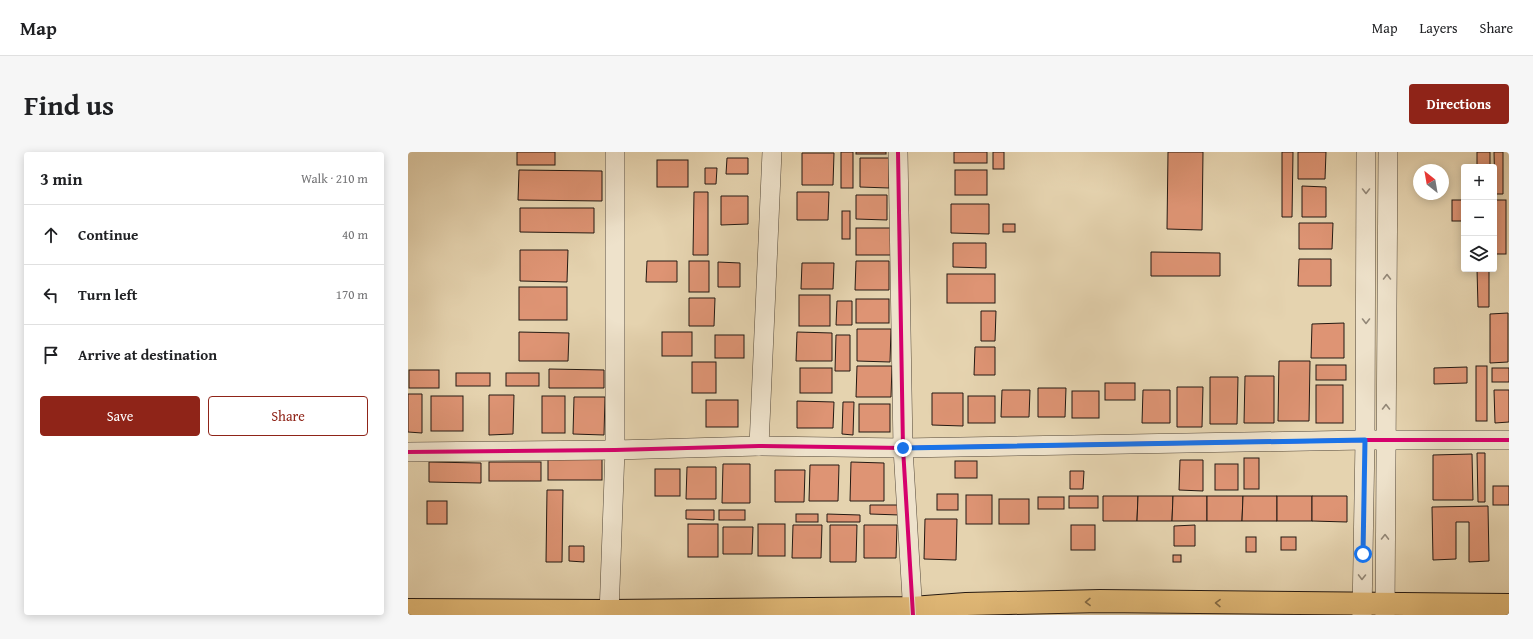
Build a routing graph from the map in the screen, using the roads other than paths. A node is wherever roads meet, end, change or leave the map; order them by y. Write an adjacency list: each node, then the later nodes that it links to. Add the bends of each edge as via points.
1 (615, 152): 11 (street)
2 (772, 152): 9 (street)
3 (898, 152): 10 (street)
4 (1366, 152): 6 (street, one-way to 6)
5 (1388, 152): 8 (street, one-way to 5)
6 (1365, 440): 8 (street); 10 (street); 15 (street, one-way to 15)
7 (1509, 440): 8 (street)
8 (1386, 441): 16 (street, one-way to 8)
9 (759, 446): 10 (street); 11 (street)
10 (903, 448): 17 (street)
11 (615, 450): 12 (street); 19 (street)
12 (408, 452)
13 (1509, 605): 16 (main road)
14 (408, 610): 18 (main road)
15 (1362, 610): 16 (main road); 17 (main road, one-way to 17, via 1100,601 966,604)
16 (1385, 610)
17 (912, 611): 19 (main road)
18 (569, 613): 19 (main road)
19 (609, 613)

